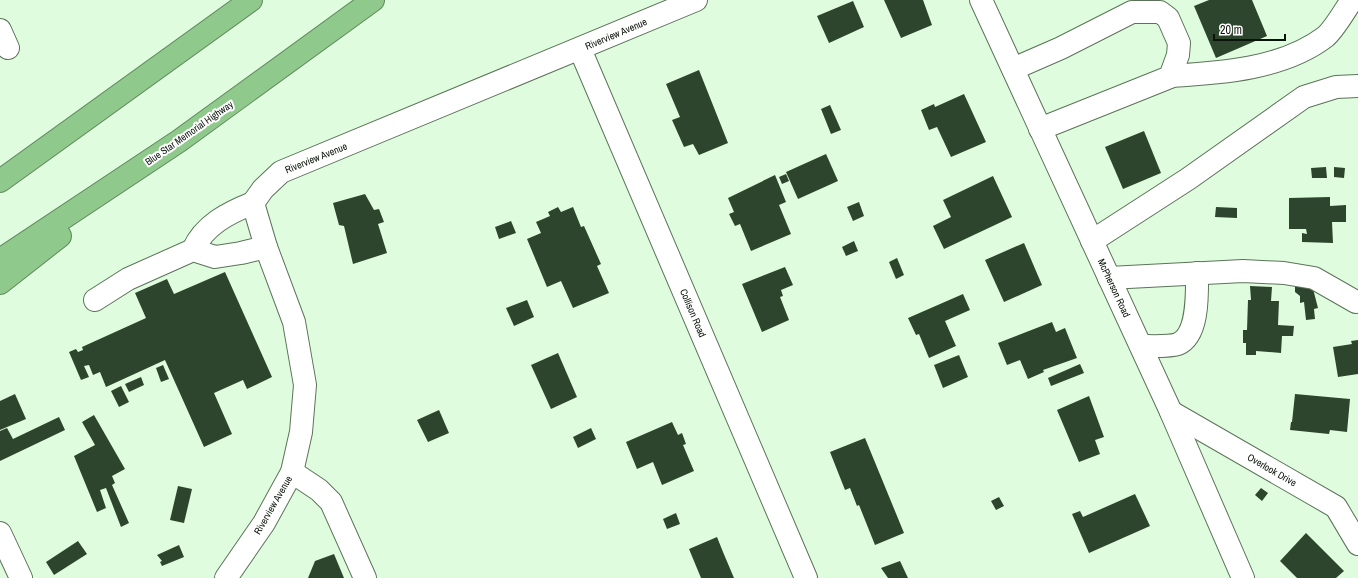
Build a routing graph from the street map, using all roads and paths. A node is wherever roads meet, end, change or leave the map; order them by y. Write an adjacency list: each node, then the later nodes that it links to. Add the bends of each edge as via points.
1 (251, 0): 10 (highway)
2 (373, 0): 12 (highway, Blue Star Memorial Highway)
3 (696, 0): 6 (street, Riverview Avenue)
4 (981, 0): 7 (street, McPherson Road)
5 (1352, 0): 8 (street, via 1326,36 1305,49 1276,61 1215,73)
6 (580, 49): 15 (street, Riverview Avenue, via 281,172); 33 (street, Collison Road)
7 (1013, 69): 8 (street, via 1132,12 1160,12 1168,18 1179,43 1178,55); 11 (street, McPherson Road)
8 (1170, 76): 11 (street)
9 (1358, 86): 16 (street, via 1336,87 1304,97 1188,179)
10 (109, 102): 13 (highway); 14 (highway)
11 (1040, 129): 16 (street, McPherson Road)
12 (179, 141): 19 (highway, Blue Star Memorial Highway); 22 (highway)
13 (0, 172)
14 (0, 181)
15 (253, 203): 17 (street, Riverview Avenue); 18 (street, via 229,212 199,237)
16 (1092, 240): 21 (street, McPherson Road)
17 (266, 247): 18 (street, via 214,257); 27 (street, Riverview Avenue, via 294,322 305,385 301,432)
18 (193, 250): 23 (street, via 128,279)
19 (0, 260)
20 (1197, 273): 21 (street); 24 (street, via 1243,271 1284,273 1314,278); 25 (street, via 1196,310 1190,333 1178,344)
21 (1109, 278): 25 (street, McPherson Road)
22 (0, 283)
23 (95, 300)
24 (1356, 302)
25 (1140, 346): 26 (street, McPherson Road)
26 (1171, 412): 29 (street, Overlook Drive, via 1336,507); 34 (street, McPherson Road)
27 (292, 472): 31 (street, Riverview Avenue, via 264,523); 32 (street, via 319,490 331,502)
28 (0, 534): 30 (street)
29 (1358, 544)
30 (21, 578)
31 (226, 578)
32 (365, 578)
33 (806, 578)
34 (1243, 578)

